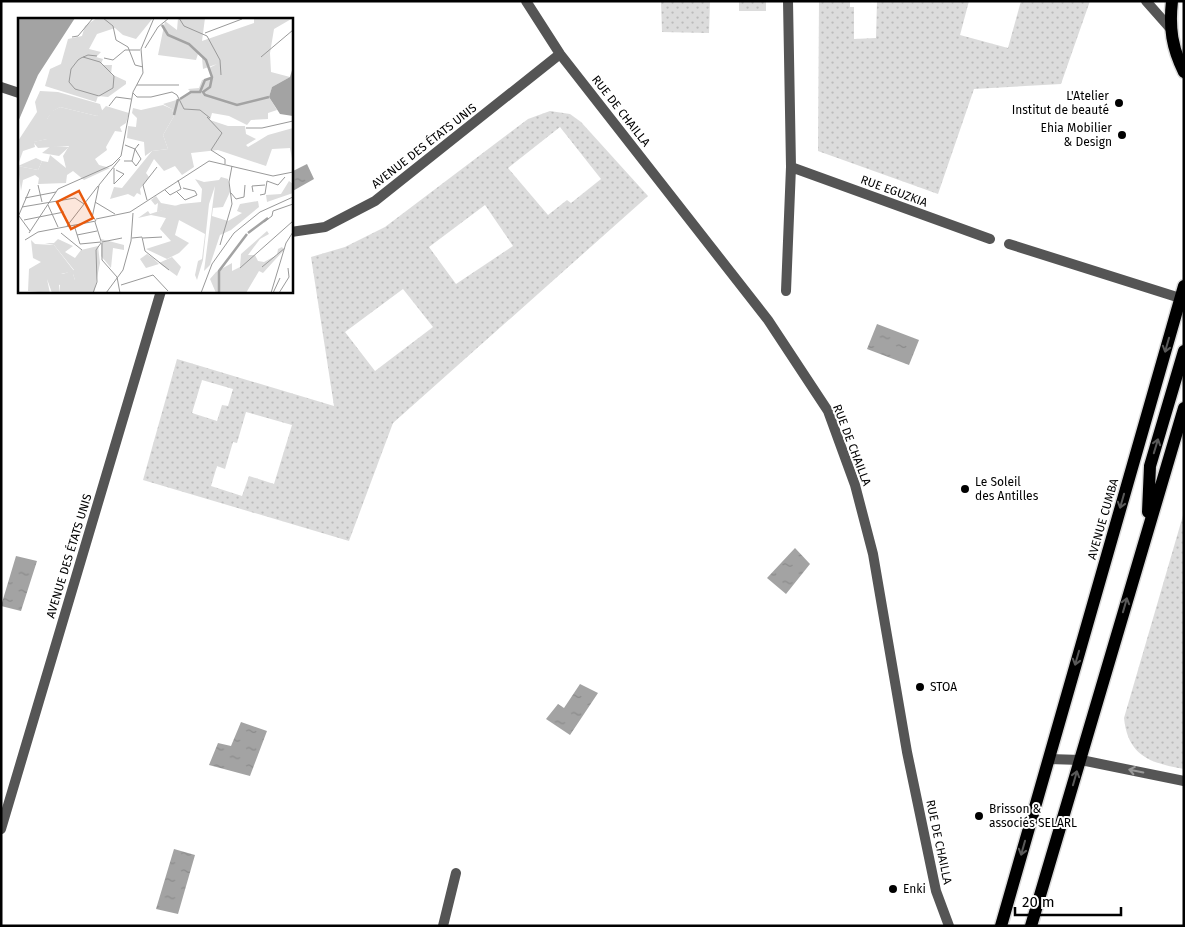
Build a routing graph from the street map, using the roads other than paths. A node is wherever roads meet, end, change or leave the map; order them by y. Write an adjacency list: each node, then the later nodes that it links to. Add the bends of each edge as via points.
1 (526, 1): 6 (street, RUE DE CHAILLA)
2 (788, 1): 10 (street)
3 (1146, 1): 5 (street)
4 (1172, 1): 5 (main road)
5 (1169, 27): 7 (main road, via 1175,54)
6 (560, 54): 11 (street, AVENUE DES ÉTATS UNIS, via 375,201 325,227); 26 (street, RUE DE CHAILLA, via 768,320 828,411 855,485 873,554 907,752 936,891)
7 (1184, 72)
8 (1, 87): 9 (street)
9 (18, 92)
10 (791, 167): 12 (street, RUE EGUZKIA); 14 (street)
11 (292, 232)
12 (990, 239)
13 (1009, 244): 16 (street)
14 (786, 291)
15 (161, 292): 23 (street, AVENUE DES ÉTATS UNIS)
16 (1182, 292): 20 (main road, AVENUE CUMBA, one-way to 20)
17 (1184, 352): 19 (main road, one-way to 17, via 1150,466)
18 (1184, 408): 19 (main road)
19 (1147, 529): 21 (main road, one-way to 19)
20 (1049, 759): 21 (street); 27 (main road, AVENUE CUMBA, one-way to 27)
21 (1080, 760): 22 (street, one-way to 21); 28 (main road, one-way to 21)
22 (1184, 781)
23 (1, 828)
24 (456, 873): 25 (street)
25 (443, 926)
26 (949, 926)
27 (1001, 926)
28 (1032, 926)

